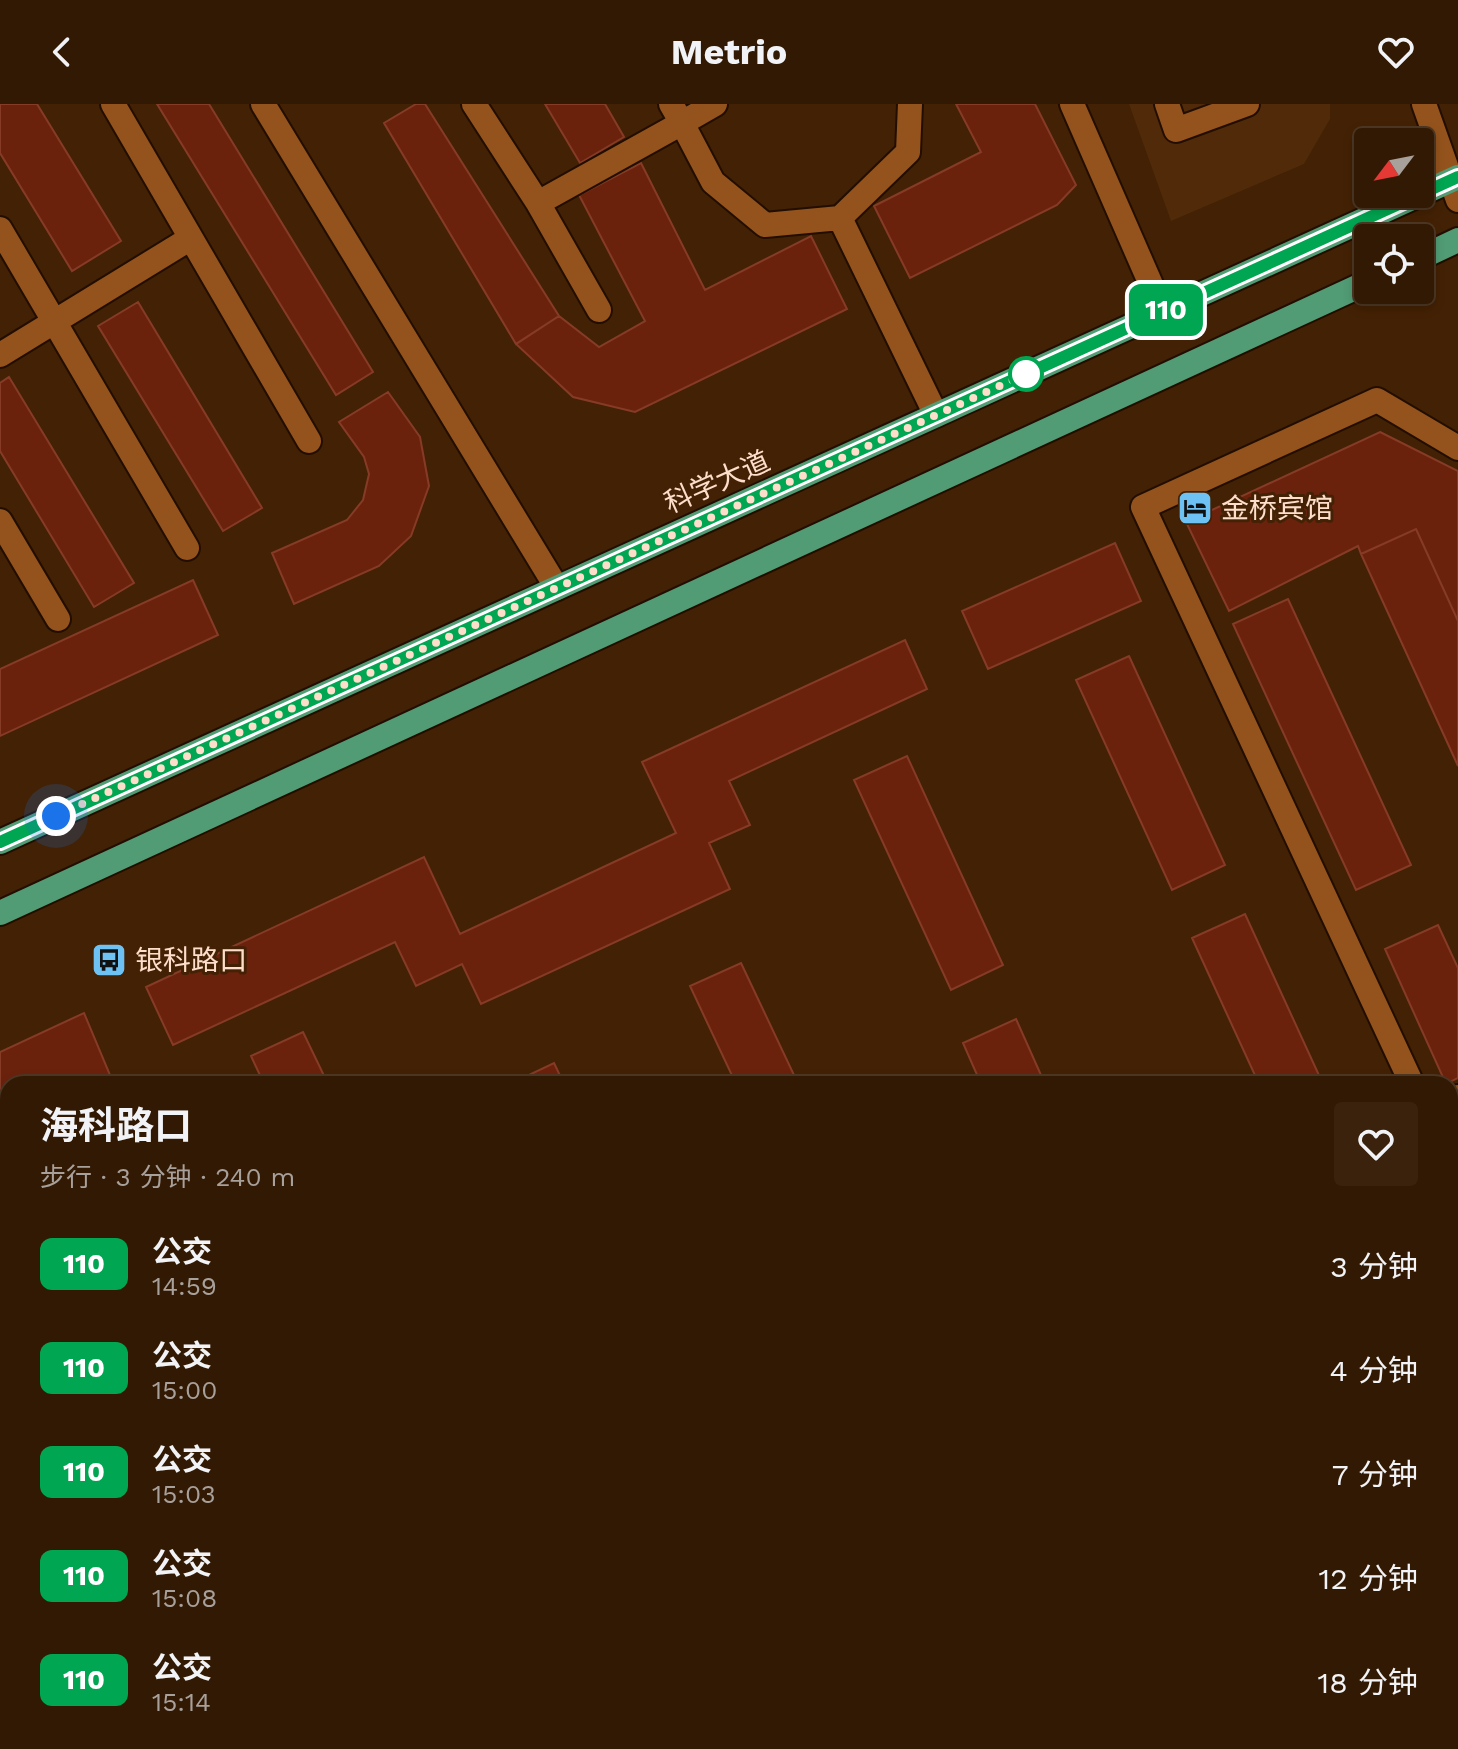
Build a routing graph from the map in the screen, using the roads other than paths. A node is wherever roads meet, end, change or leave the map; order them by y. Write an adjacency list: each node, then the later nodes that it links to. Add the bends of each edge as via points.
1 (113, 104): 15 (street)
2 (263, 104): 28 (street)
3 (474, 104): 12 (street)
4 (715, 104): 10 (street)
5 (910, 104): 13 (street, via 908,152)
6 (1072, 104): 20 (street)
7 (1167, 104): 8 (street, via 1176,130)
8 (1247, 104)
9 (1424, 104): 11 (street)
10 (676, 114): 12 (street); 13 (street, via 713,182 765,225)
11 (1455, 186): 20 (main road, 科学大道)
12 (538, 203): 19 (street)
13 (840, 218): 23 (street)
14 (0, 229): 21 (street)
15 (191, 238): 21 (street); 24 (street)
16 (1458, 240): 17 (main road)
17 (1434, 251)
18 (1354, 288): 31 (main road)
19 (599, 310)
20 (1163, 312): 23 (main road, 科学大道)
21 (54, 322): 22 (street); 27 (street)
22 (0, 355)
23 (936, 415): 28 (main road, 科学大道)
24 (309, 441)
25 (1458, 448): 32 (street, via 1377,400 1143,507)
26 (0, 521): 29 (street)
27 (187, 548)
28 (557, 588): 30 (main road, 科学大道)
29 (58, 619)
30 (0, 842)
31 (0, 913)
32 (1408, 1076)

